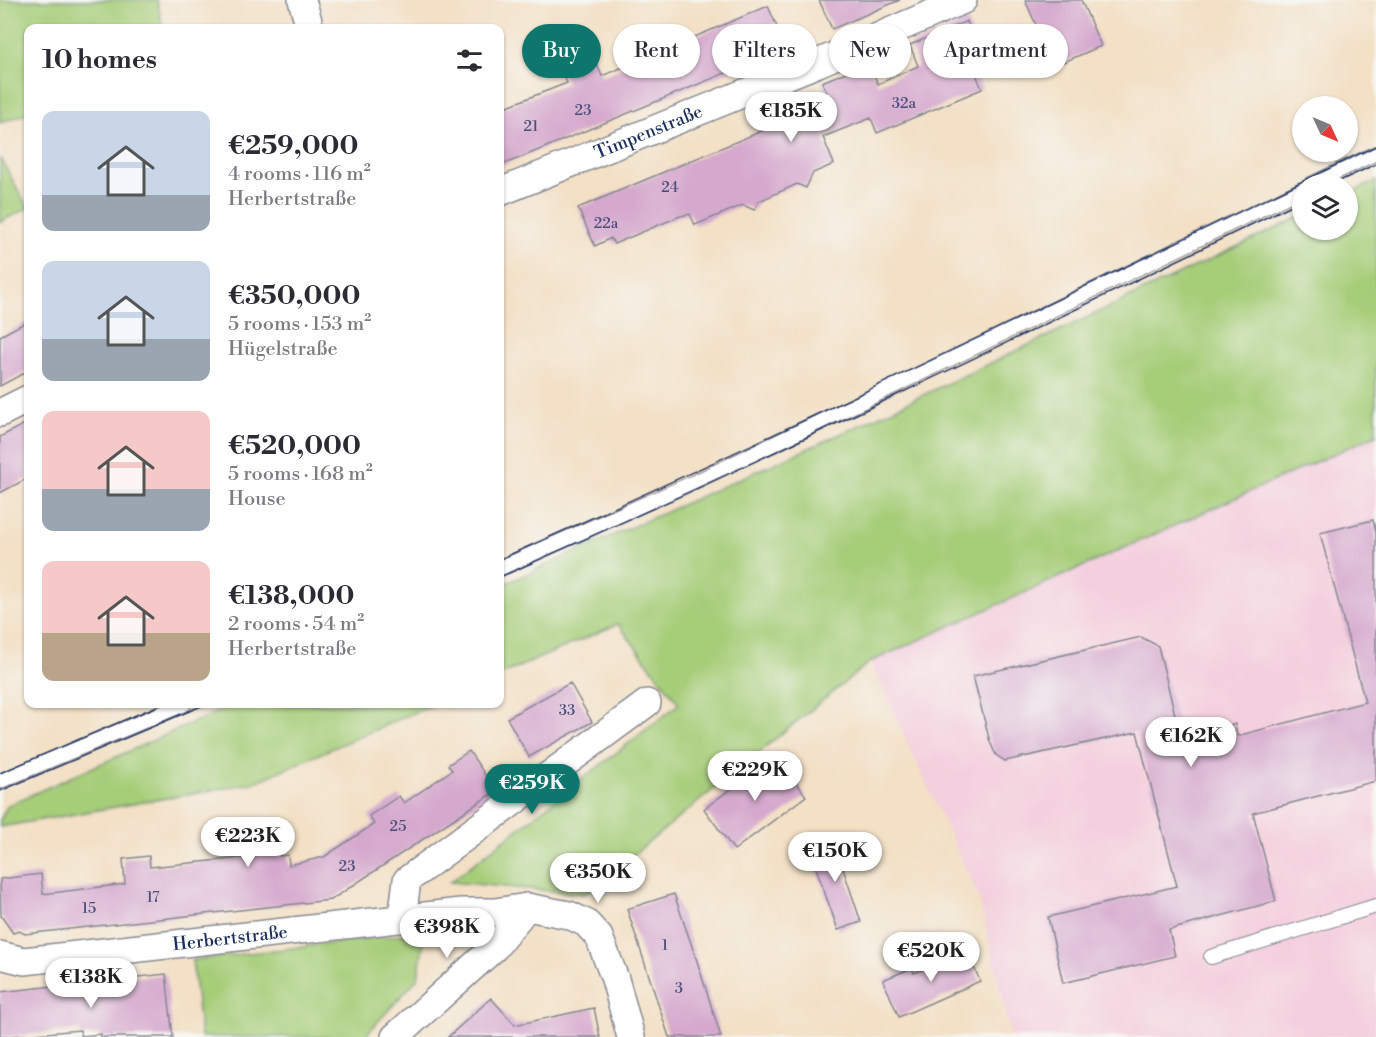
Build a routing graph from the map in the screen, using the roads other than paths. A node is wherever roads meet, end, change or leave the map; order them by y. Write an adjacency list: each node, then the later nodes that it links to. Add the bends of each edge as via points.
1 (302, 0): 3 (street)
2 (963, 0): 6 (street, Timpenstraße)
3 (309, 24)
4 (1376, 153): 5 (lane)
5 (1332, 174)
6 (504, 190)
7 (1292, 194): 10 (lane, via 727,467)
8 (24, 401): 9 (street)
9 (0, 413)
10 (504, 566)
11 (647, 703): 16 (street, via 406,880)
12 (174, 708): 13 (lane)
13 (0, 781)
14 (1376, 906): 17 (lane)
15 (526, 908): 16 (street, Herbertstraße); 19 (street, via 495,947); 20 (street, Herbertstraße, via 569,915 586,923 599,937)
16 (402, 918): 18 (street, Herbertstraße)
17 (1211, 957)
18 (12, 958)
19 (395, 1037)
20 (631, 1037)

